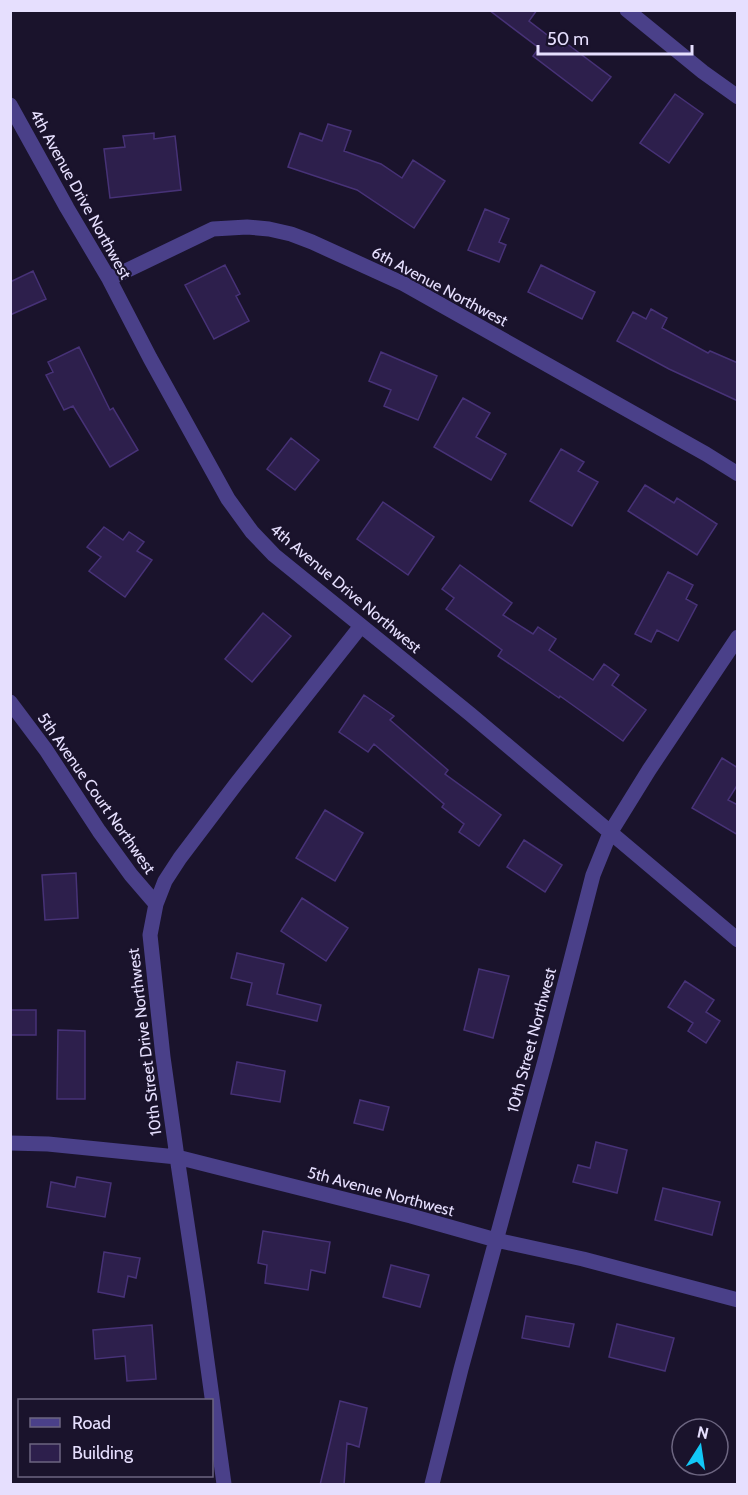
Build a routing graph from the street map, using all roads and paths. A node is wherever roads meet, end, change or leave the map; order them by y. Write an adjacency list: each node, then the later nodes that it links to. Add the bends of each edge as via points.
1 (627, 10): 2 (street)
2 (738, 97)
3 (10, 105): 4 (street, 4th Avenue Drive Northwest)
4 (109, 279): 5 (street, 6th Avenue Northwest, via 213,229 246,227 291,234 404,284); 6 (street, 4th Avenue Drive Northwest, via 228,499 246,524 274,555)
5 (738, 474)
6 (361, 626): 9 (street, 4th Avenue Drive Northwest); 10 (street, 10th Street Drive Northwest, via 180,858)
7 (738, 637): 9 (street, 10th Street Northwest)
8 (10, 702): 10 (street, 5th Avenue Court Northwest, via 99,831)
9 (610, 833): 11 (street, 4th Avenue Drive Northwest); 14 (street, 10th Street Northwest, via 592,875)
10 (156, 904): 13 (street, 10th Street Drive Northwest, via 150,935)
11 (738, 940)
12 (10, 1143): 13 (street, 5th Avenue Northwest)
13 (177, 1157): 14 (street, 5th Avenue Northwest); 16 (street, 10th Street Drive Northwest)
14 (496, 1240): 15 (street, 5th Avenue Northwest, via 584,1258); 19 (street, 10th Street Northwest)
15 (738, 1300)
16 (212, 1399)
17 (213, 1405): 18 (street, 10th Street Drive Northwest)
18 (224, 1485)
19 (432, 1485)

